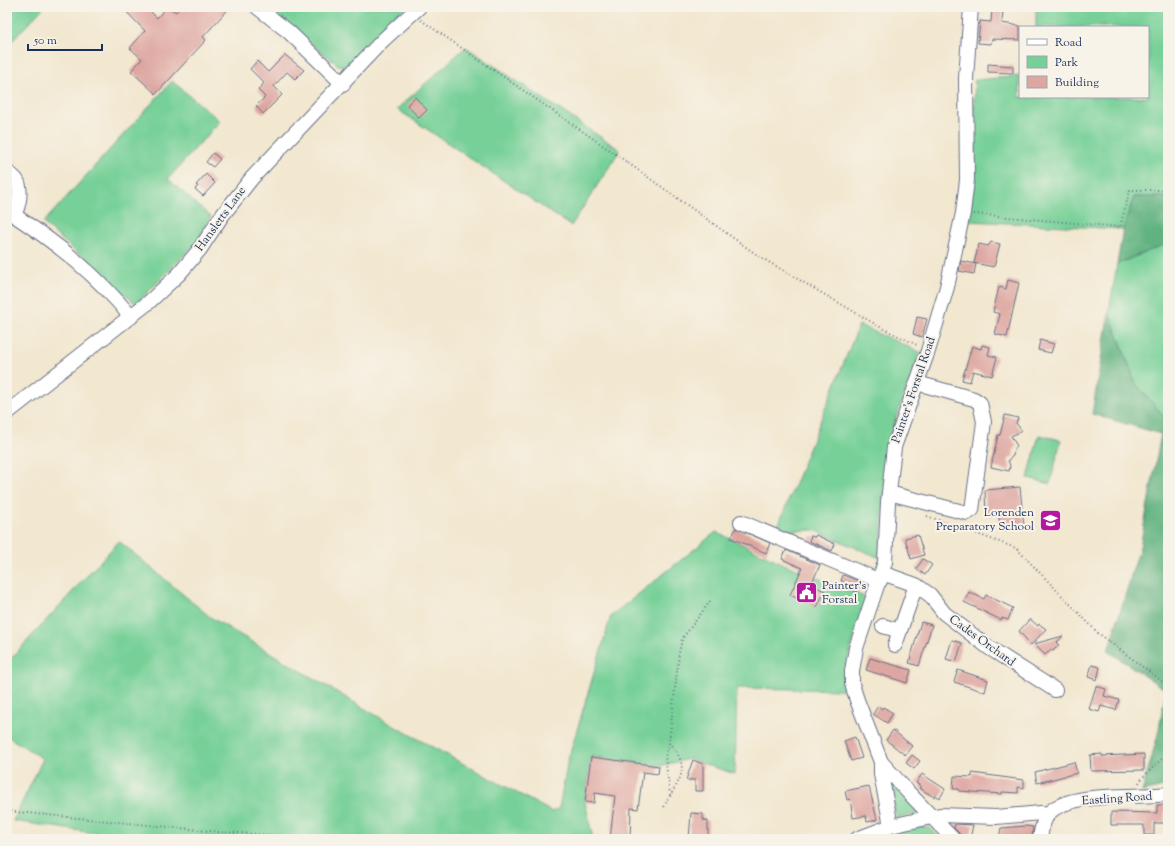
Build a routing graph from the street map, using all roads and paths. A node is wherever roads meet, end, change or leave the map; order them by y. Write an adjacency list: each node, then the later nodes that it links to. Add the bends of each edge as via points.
1 (257, 7): 4 (street, via 289,32)
2 (971, 7): 8 (street, Painter's Forstal Road, via 966,78 966,180)
3 (415, 10): 4 (street, Hansletts Lane, via 383,40); 10 (path, via 760,257 882,328)
4 (343, 84): 9 (street, Hansletts Lane, via 252,178 179,274)
5 (7, 172): 7 (street, via 16,180 20,190 19,202)
6 (1168, 190): 8 (path, via 1130,190 1120,227)
7 (11, 213): 9 (street, via 44,235 93,275)
8 (962, 213): 10 (street, Painter's Forstal Road, via 947,287)
9 (131, 317): 12 (street, Hansletts Lane)
10 (928, 350): 11 (street, Painter's Forstal Road)
11 (917, 383): 13 (street, Painter's Forstal Road, via 894,447); 13 (street, via 980,403 984,422 972,510 967,513)
12 (7, 413)
13 (889, 493): 16 (street, Painter's Forstal Road, via 885,562)
14 (923, 515): 22 (path, via 1016,548 1098,633)
15 (741, 522): 16 (street, Cades Orchard)
16 (881, 577): 17 (street, Cades Orchard); 26 (street, Painter's Forstal Road, via 856,648 852,678 857,700)
17 (916, 585): 20 (street); 23 (street, Cades Orchard, via 930,595 944,614 988,647)
18 (711, 600): 24 (path, via 682,639)
19 (883, 626): 20 (street)
20 (900, 631): 21 (street)
21 (895, 645)
22 (1168, 686)
23 (1055, 690)
24 (670, 743): 28 (path, via 665,757); 28 (path, via 678,752 683,764 679,784)
25 (1168, 753): 29 (path, via 1143,777)
26 (882, 762): 33 (street, Painter's Forstal Road); 34 (street, via 881,774)
27 (1168, 794): 29 (street, Eastling Road)
28 (670, 795): 30 (path)
29 (1131, 796): 32 (street, Eastling Road, via 1070,803)
30 (664, 807)
31 (7, 811): 35 (path, via 219,832)
32 (1048, 814): 33 (street); 38 (street, via 1042,826)
33 (932, 818): 34 (street); 37 (street, Painter's Forstal Road)
34 (891, 826): 36 (street)
35 (344, 839)
36 (857, 839)
37 (953, 839)
38 (1040, 839)

